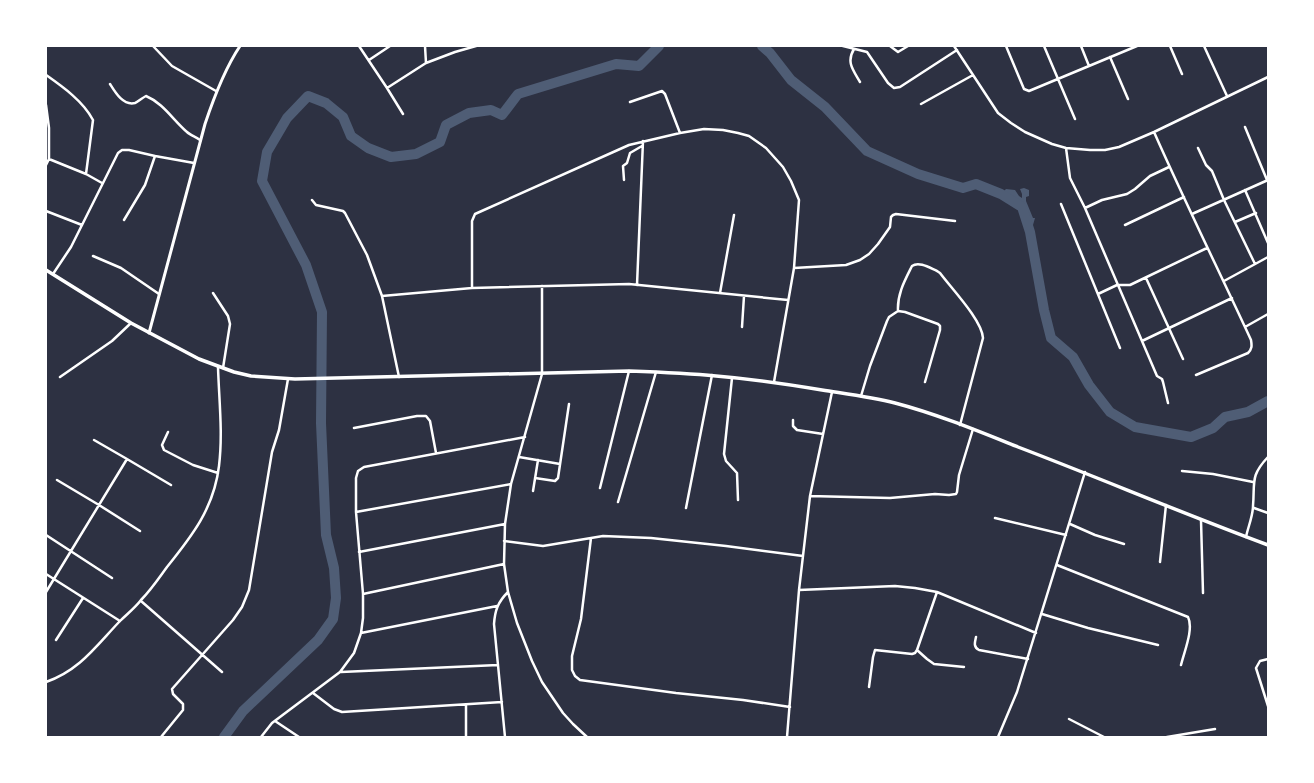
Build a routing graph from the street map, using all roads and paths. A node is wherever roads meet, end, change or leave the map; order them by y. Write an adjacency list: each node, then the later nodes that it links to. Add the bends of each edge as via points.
1 (153, 46): 34 (street, via 172,66)
2 (240, 46): 34 (street)
3 (359, 46): 23 (street)
4 (390, 46): 23 (street)
5 (425, 46): 24 (street)
6 (455, 46): 21 (street)
7 (476, 46): 21 (street)
8 (842, 46): 19 (street)
9 (890, 46): 10 (street, via 898,52)
10 (908, 46)
11 (954, 46): 20 (street)
12 (1006, 46): 30 (street, via 1026,91)
13 (1044, 46): 30 (street)
14 (1081, 46): 25 (street)
15 (1137, 46): 18 (street)
16 (1170, 46): 26 (street)
17 (1204, 46): 35 (street)
18 (1130, 47): 22 (street)
19 (854, 49): 20 (street, via 867,52 894,88 900,87); 31 (street, via 850,61)
20 (957, 50): 28 (street)
21 (454, 52): 24 (street)
22 (1110, 58): 25 (street); 36 (street)
23 (369, 60): 33 (street)
24 (426, 63): 33 (street)
25 (1090, 66): 30 (street)
26 (1182, 74)
27 (46, 75): 56 (street, via 74,96 93,120)
28 (973, 76): 38 (street); 48 (street, via 998,112 1011,123 1040,139)
29 (1268, 77): 35 (street)
30 (1058, 79): 41 (street)
31 (860, 82)
32 (110, 84): 45 (street, via 121,99 128,103 135,103 146,96 152,99 188,133)
33 (388, 88): 40 (street)
34 (216, 91): 45 (street)
35 (1227, 96): 43 (street)
36 (1128, 98)
37 (630, 102): 44 (street, via 662,91)
38 (921, 104)
39 (46, 105): 50 (street)
40 (403, 114)
41 (1075, 119)
42 (1245, 126): 58 (street)
43 (1154, 132): 48 (street, via 1119,147 1105,150); 55 (street)
44 (680, 133): 46 (street); 80 (street, via 713,128 738,133 749,136 773,155 788,174 799,200)
45 (200, 140): 53 (street)
46 (642, 141): 47 (street); 88 (street, via 616,150 476,214 472,221)
47 (642, 146): 57 (street, via 630,153 627,163 622,166); 86 (street)
48 (1066, 148): 65 (street, via 1070,178)
49 (1198, 148): 63 (street, via 1206,165 1212,171)
50 (47, 154): 52 (street)
51 (155, 156): 53 (street); 59 (street, via 122,150 114,158); 70 (street, via 145,185)
52 (49, 159): 54 (street); 56 (street)
53 (194, 163): 91 (street)
54 (46, 165)
55 (1169, 167): 61 (street); 65 (street, via 1150,176 1127,194 1102,200)
56 (86, 174): 59 (street)
57 (624, 180)
58 (1267, 180): 60 (street)
59 (102, 183): 73 (street)
60 (1245, 190): 63 (street); 67 (street)
61 (1184, 197): 68 (street); 74 (street)
62 (312, 200): 93 (street, via 316,205 345,213 367,255)
63 (1224, 200): 68 (street); 72 (street)
64 (1061, 204): 92 (street)
65 (1085, 208): 85 (street)
66 (46, 211): 73 (street)
67 (1256, 213): 72 (street); 75 (street)
68 (1192, 214): 76 (street)
69 (734, 215): 90 (street)
70 (124, 220)
71 (955, 221): 80 (street, via 896,214 891,217 890,227 878,244 860,260 846,265)
72 (1235, 222): 79 (street)
73 (82, 225): 82 (street)
74 (1125, 225)
75 (1268, 243)
76 (1207, 248): 83 (street); 84 (street)
77 (93, 256): 91 (street, via 121,268)
78 (1268, 257): 79 (street)
79 (1255, 264): 84 (street)
80 (794, 268): 96 (street)
81 (46, 270): 82 (main road)
82 (53, 274): 99 (main road)
83 (1146, 278): 85 (street, via 1130,285); 102 (street)
84 (1224, 281): 95 (street)
85 (1117, 284): 92 (street); 104 (street)
86 (637, 285): 87 (street); 90 (street)
87 (542, 286): 88 (street); 111 (street)
88 (472, 288): 93 (street)
89 (213, 293): 108 (street, via 228,316 230,324)
90 (720, 293): 94 (street)
91 (159, 294): 103 (street)
92 (1098, 294): 105 (street)
93 (382, 296): 115 (street)
94 (744, 296): 96 (street); 100 (street)
95 (1232, 298): 101 (street); 102 (street)
96 (789, 300): 118 (street)
97 (898, 310): 119 (street, via 940,326); 121 (street, via 887,321); 125 (street, via 900,293 912,266 918,264 940,273 975,317 983,338)
98 (1268, 314): 101 (street)
99 (131, 323): 103 (main road); 114 (street, via 112,341)
100 (742, 327)
101 (1245, 327): 113 (street, via 1252,345 1248,353)
102 (1168, 328): 104 (street); 106 (street)
103 (149, 334): 107 (main road)
104 (1142, 341): 122 (street, via 1157,376 1164,382)
105 (1120, 348)
106 (1183, 359)
107 (218, 367): 108 (main road); 140 (street, via 221,440)
108 (222, 368): 117 (main road, via 251,376)
109 (629, 372): 110 (main road); 111 (main road); 146 (street)
110 (656, 372): 112 (main road); 150 (street)
111 (542, 374): 115 (main road); 130 (street)
112 (712, 375): 116 (main road); 153 (street)
113 (1196, 375)
114 (60, 377)
115 (400, 378): 117 (main road)
116 (732, 378): 118 (main road); 149 (street, via 724,454 726,461 737,473)
117 (288, 379): 195 (street, via 269,470 249,590 233,620)
118 (774, 382): 120 (main road)
119 (925, 382)
120 (832, 392): 121 (main road); 129 (street)
121 (861, 396): 125 (main road)
122 (1168, 403)
123 (569, 404): 137 (street)
124 (793, 420): 129 (street, via 793,426 797,430)
125 (960, 425): 127 (main road)
126 (354, 428): 132 (street, via 426,416 430,421)
127 (973, 429): 139 (main road); 148 (street, via 956,494 890,498)
128 (168, 432): 140 (street, via 162,445 164,450 193,465)
129 (823, 434): 148 (street)
130 (525, 437): 132 (street); 133 (street)
131 (94, 440): 135 (street)
132 (436, 453): 155 (street, via 360,469 356,478)
133 (519, 457): 136 (street); 144 (street)
134 (1268, 457): 143 (street, via 1257,471)
135 (127, 458): 145 (street); 151 (street)
136 (538, 460): 137 (street); 141 (street)
137 (560, 464): 141 (street, via 558,478 555,481)
138 (1182, 471): 143 (street)
139 (1086, 472): 152 (main road); 160 (street)
140 (218, 473): 185 (street, via 210,501 194,533)
141 (535, 478): 147 (street)
142 (56, 480): 151 (street)
143 (1254, 482): 154 (street)
144 (511, 484): 155 (street); 159 (street)
145 (171, 485)
146 (600, 488)
147 (533, 491)
148 (810, 496): 171 (street)
149 (738, 500)
150 (618, 502)
151 (99, 505): 161 (street); 169 (street)
152 (1166, 505): 158 (main road); 172 (street)
153 (686, 508)
154 (1253, 508): 156 (street); 164 (street)
155 (356, 512): 170 (street)
156 (1268, 513)
157 (996, 518): 163 (street)
158 (1201, 520): 164 (main road); 182 (street)
159 (504, 524): 166 (street); 170 (street)
160 (1070, 524): 163 (street); 167 (street)
161 (140, 531)
162 (46, 535): 169 (street)
163 (1066, 536): 174 (street)
164 (1246, 537): 168 (main road)
165 (591, 538): 166 (street, via 543,546); 171 (street, via 651,538); 209 (street, via 581,619 572,656 572,670 575,676 580,680)
166 (504, 541): 173 (street)
167 (1124, 544)
168 (1268, 545)
169 (71, 551): 176 (street); 177 (street)
170 (359, 552): 183 (street)
171 (802, 556): 178 (street)
172 (1160, 562)
173 (504, 564): 180 (street); 183 (street)
174 (1057, 566): 187 (street); 199 (street, via 1188,617 1191,624 1190,633)
175 (46, 574): 177 (street)
176 (112, 578)
177 (54, 579): 179 (street); 184 (street)
178 (799, 590): 181 (street, via 895,586); 209 (street)
179 (46, 592)
180 (508, 592): 186 (street); 218 (street, via 542,682 563,713)
181 (937, 592): 190 (street); 194 (street)
182 (1203, 593)
183 (363, 594): 189 (street)
184 (83, 598): 188 (street); 192 (street)
185 (141, 601): 188 (street); 195 (street)
186 (497, 606): 189 (street); 198 (street, via 494,624)
187 (1042, 614): 190 (street); 193 (street)
188 (120, 621): 203 (street, via 87,658)
189 (361, 633): 202 (street, via 354,653)
190 (1036, 633): 196 (street)
191 (976, 637): 196 (street, via 974,645 978,650)
192 (56, 640)
193 (1158, 646)
194 (917, 650): 200 (street, via 934,664); 204 (street, via 912,654 875,650)
195 (202, 654): 201 (street); 213 (street, via 172,689 173,694 183,704 183,710)
196 (1028, 659): 220 (street)
197 (1268, 659): 208 (street, via 1258,663 1256,672)
198 (498, 665): 202 (street); 206 (street)
199 (1181, 665)
200 (964, 667)
201 (222, 672)
202 (340, 672): 205 (street)
203 (46, 682)
204 (870, 687)
205 (313, 693): 207 (street, via 342,712); 211 (street)
206 (502, 702): 207 (street); 217 (street)
207 (466, 704): 216 (street)
208 (1268, 706)
209 (790, 707): 219 (street)
210 (1069, 719): 221 (street)
211 (275, 721): 214 (street); 215 (street)
212 (1215, 728): 222 (street)
213 (161, 737)
214 (261, 737)
215 (299, 737)
216 (466, 737)
217 (506, 737)
218 (587, 737)
219 (787, 737)
220 (998, 737)
221 (1104, 737)
222 (1167, 737)

